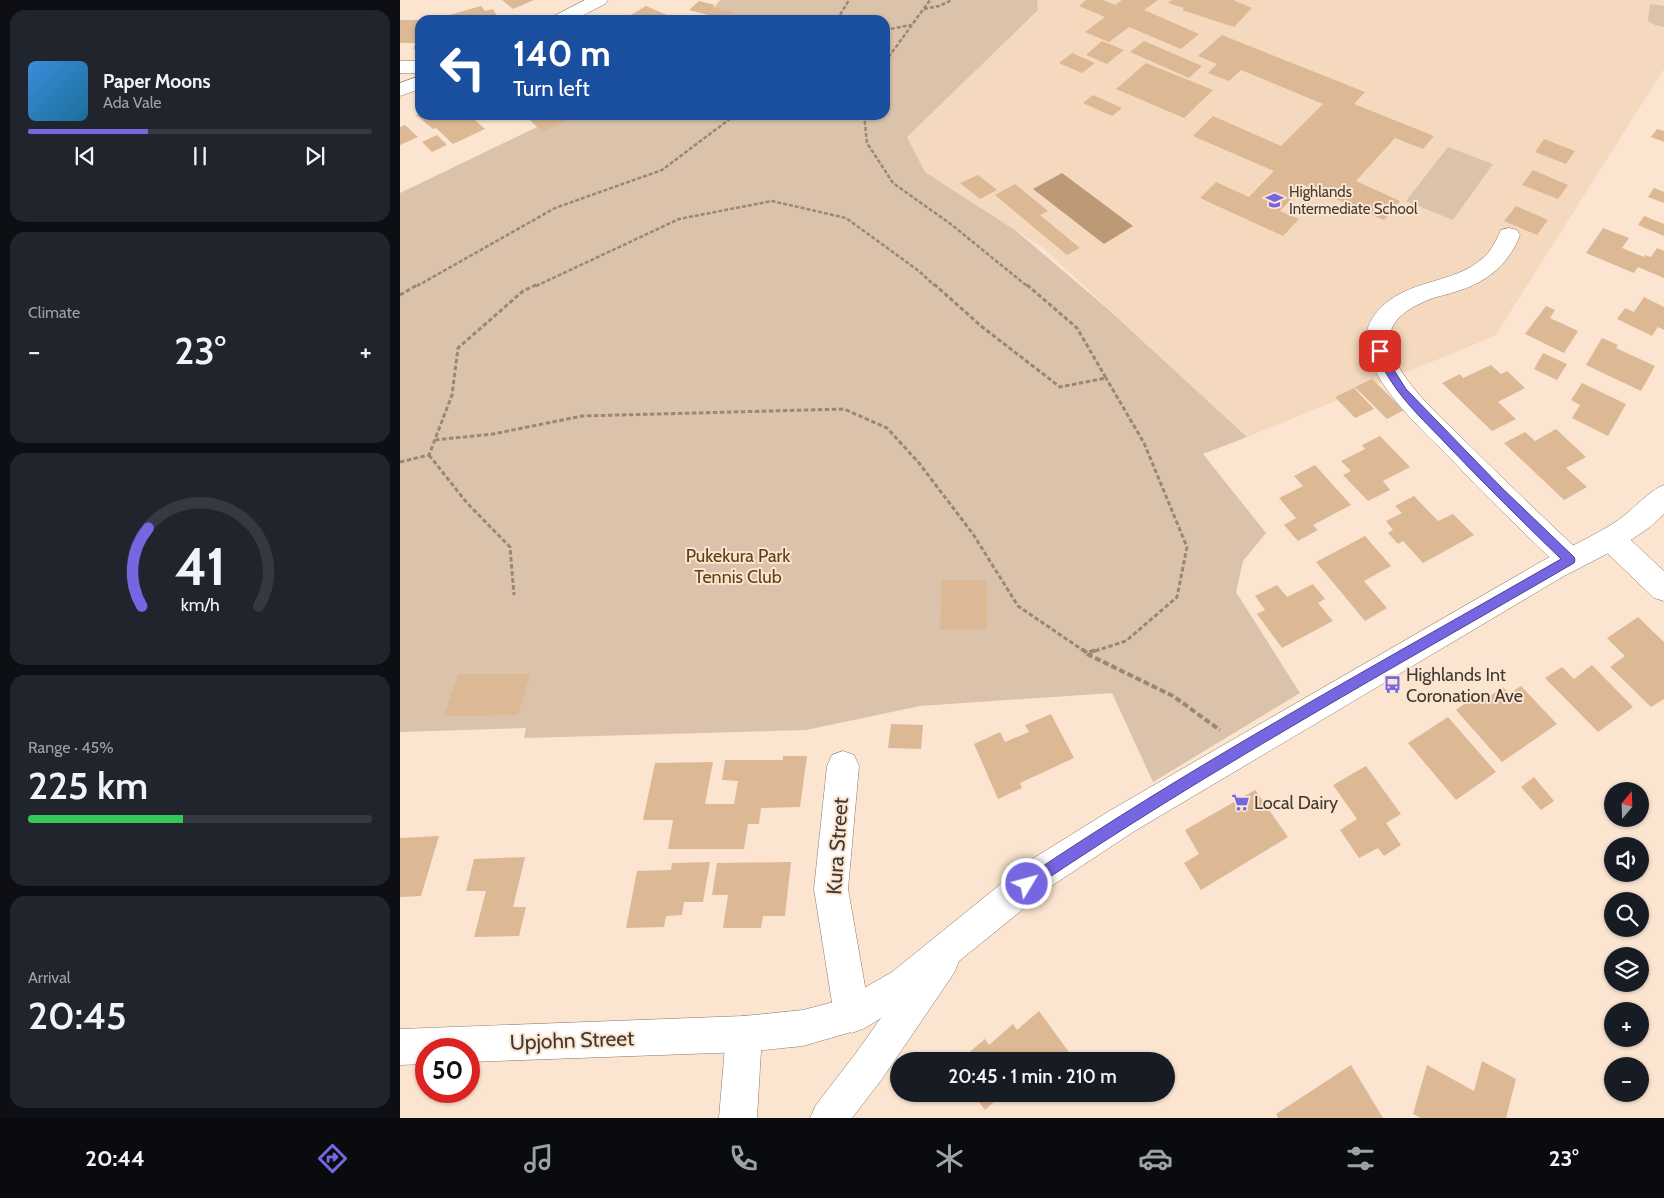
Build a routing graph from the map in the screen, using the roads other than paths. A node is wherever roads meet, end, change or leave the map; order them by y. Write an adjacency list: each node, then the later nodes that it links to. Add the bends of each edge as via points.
1 (599, 0): 2 (main road)
2 (570, 15)
3 (400, 67): 4 (main road)
4 (415, 67)
5 (415, 84): 6 (main road)
6 (400, 90)
7 (1509, 235): 10 (main road, via 1506,246 1483,270 1454,284 1423,292 1395,309 1380,327 1379,344 1387,368 1402,391)
8 (1664, 496): 9 (main road, Upjohn Street, via 1656,506)
9 (1611, 539): 10 (main road, Upjohn Street); 11 (main road)
10 (1570, 560): 13 (main road, Upjohn Street, via 1130,816 1041,874)
11 (1664, 589)
12 (843, 766): 14 (main road, Kura Street, via 831,889)
13 (958, 940): 14 (main road, Upjohn Street, via 904,984); 18 (main road)
14 (852, 1015): 15 (main road, Upjohn Street, via 803,1028)
15 (744, 1034): 16 (main road, Upjohn Street); 17 (main road)
16 (400, 1047)
17 (738, 1118)
18 (829, 1118)

